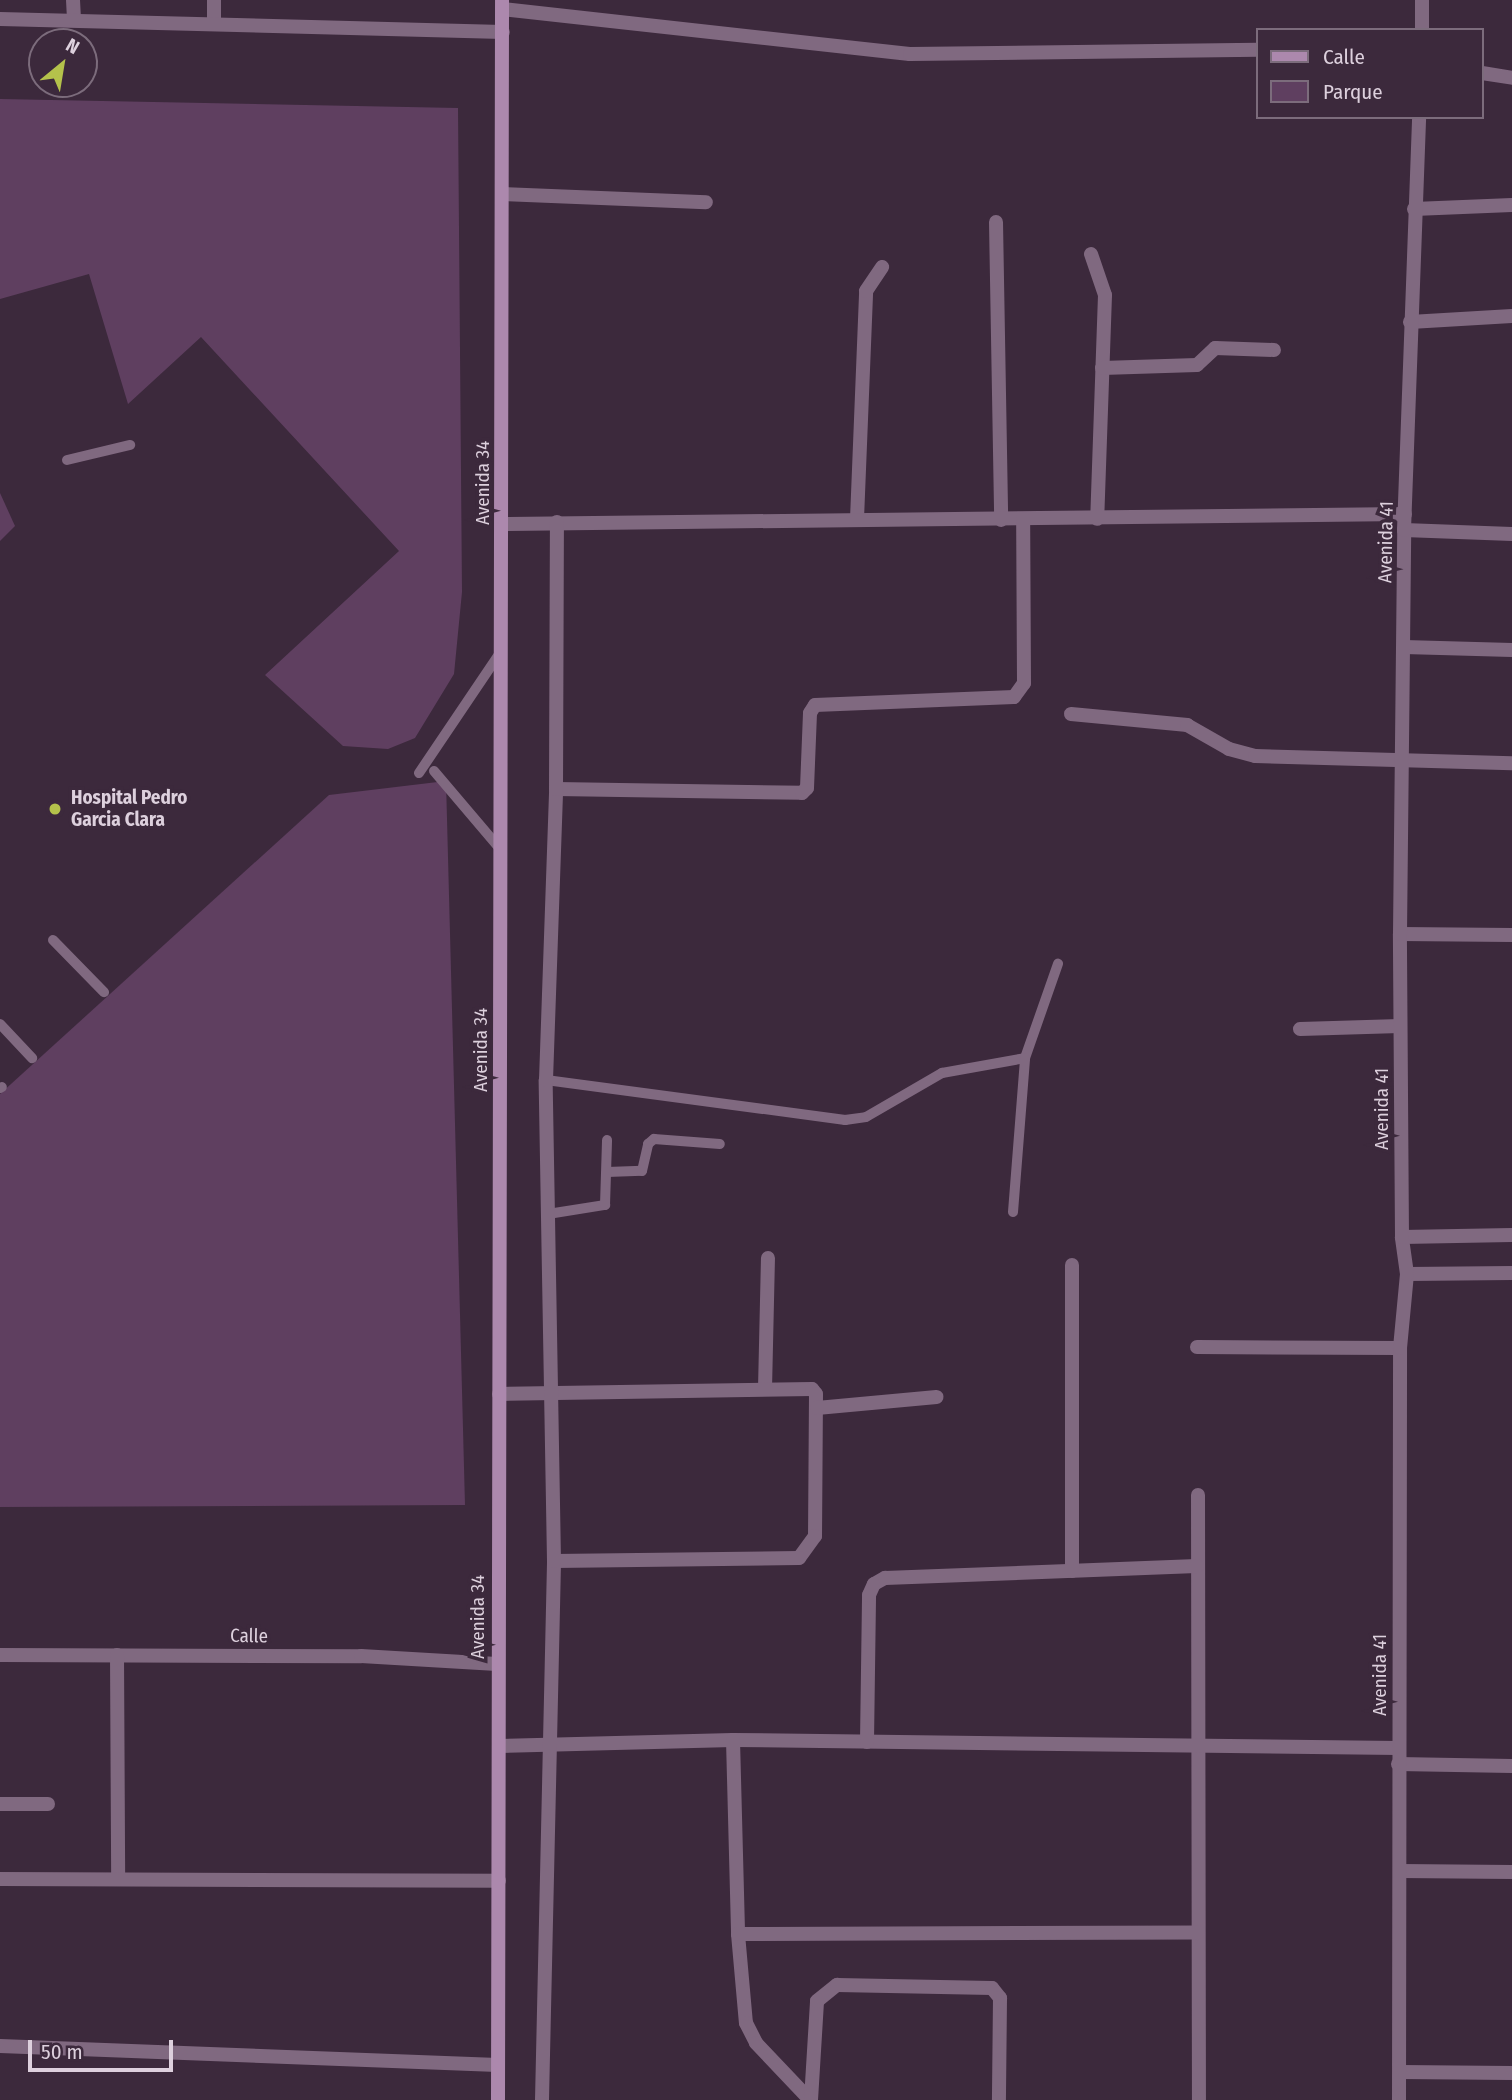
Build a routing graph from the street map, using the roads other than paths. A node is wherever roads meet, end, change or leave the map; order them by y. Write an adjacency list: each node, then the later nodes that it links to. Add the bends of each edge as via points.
1 (73, 0): 6 (street)
2 (214, 0): 7 (street)
3 (1422, 0): 8 (street)
4 (502, 5): 9 (street, Avenida 34); 10 (street, via 910,54)
5 (0, 19): 6 (street)
6 (74, 19): 7 (street)
7 (214, 23): 9 (street)
8 (1422, 28)
9 (503, 32): 14 (street, Avenida 34)
10 (1256, 50)
11 (1484, 74): 12 (street)
12 (1512, 78)
13 (1419, 119): 17 (street, Avenida 41)
14 (503, 194): 15 (street); 33 (street, Avenida 34)
15 (706, 202)
16 (1512, 205): 17 (street)
17 (1414, 209): 22 (street, Avenida 41)
18 (996, 222): 31 (street)
19 (1091, 254): 24 (street, via 1105,295)
20 (882, 267): 28 (street, via 866,291)
21 (1512, 316): 22 (street)
22 (1410, 322): 27 (street, Avenida 41)
23 (1274, 350): 24 (street, via 1214,348 1196,365)
24 (1102, 368): 30 (street)
25 (130, 445): 26 (lane)
26 (67, 460)
27 (1405, 514): 30 (street); 34 (street, Avenida 41)
28 (857, 519): 31 (street); 32 (street)
29 (1023, 519): 30 (street); 31 (street); 44 (street, via 1024,684 1014,697 815,705 808,726 807,788 802,793)
30 (1097, 519)
31 (1001, 520)
32 (557, 522): 33 (street); 44 (street)
33 (502, 524): 37 (street, Avenida 34)
34 (1404, 530): 35 (street); 36 (street, Avenida 41)
35 (1512, 534)
36 (1404, 647): 38 (street); 40 (street, Avenida 41)
37 (502, 650): 43 (lane); 45 (street, Avenida 34)
38 (1512, 650)
39 (1072, 714): 40 (street, via 1187,725 1229,749 1255,756)
40 (1402, 762): 41 (street); 46 (street, Avenida 41)
41 (1512, 763)
42 (434, 771): 45 (lane)
43 (419, 773)
44 (556, 789): 56 (street)
45 (501, 850): 72 (street, Avenida 34)
46 (1400, 934): 47 (street); 52 (street, Avenida 41)
47 (1512, 934)
48 (53, 940): 50 (lane)
49 (1058, 964): 55 (lane)
50 (104, 992)
51 (0, 1024): 54 (lane)
52 (1400, 1026): 53 (street); 63 (street, Avenida 41)
53 (1300, 1029)
54 (32, 1058)
55 (1025, 1058): 56 (lane, via 942,1073 866,1117 845,1120); 60 (lane)
56 (546, 1080): 61 (street)
57 (607, 1140): 59 (lane)
58 (720, 1144): 59 (lane, via 654,1139 648,1144 642,1171)
59 (607, 1172): 61 (lane, via 607,1200 601,1208)
60 (1013, 1212)
61 (548, 1214): 71 (street)
62 (1512, 1235): 63 (street)
63 (1402, 1237): 67 (street, Avenida 41)
64 (768, 1258): 70 (street)
65 (1072, 1265): 78 (street)
66 (1512, 1273): 67 (street)
67 (1407, 1274): 69 (street, Avenida 41)
68 (1196, 1347): 69 (street)
69 (1400, 1348): 87 (street, Avenida 41)
70 (765, 1390): 71 (street); 74 (street, via 812,1389)
71 (552, 1392): 72 (street); 76 (street)
72 (499, 1394): 81 (street, Avenida 34)
73 (936, 1397): 74 (street)
74 (817, 1408): 76 (street, via 815,1536 799,1558)
75 (1198, 1495): 77 (street)
76 (554, 1561): 84 (street)
77 (1197, 1566): 78 (street); 86 (street)
78 (1072, 1571): 83 (street, via 901,1576 874,1584 869,1595)
79 (0, 1655): 80 (street, Calle)
80 (117, 1655): 81 (street, Calle, via 361,1656); 95 (street)
81 (497, 1664): 85 (street, Avenida 34)
82 (733, 1740): 83 (street); 84 (street); 98 (street)
83 (867, 1742): 86 (street)
84 (551, 1744): 85 (street); 104 (street)
85 (500, 1746): 96 (street, Avenida 34)
86 (1195, 1748): 87 (street); 97 (street)
87 (1398, 1748): 88 (street, Avenida 41)
88 (1398, 1764): 89 (street); 92 (street, Avenida 41)
89 (1512, 1766)
90 (0, 1804): 91 (street)
91 (48, 1804)
92 (1400, 1871): 93 (street); 101 (street, Avenida 41)
93 (1512, 1872)
94 (0, 1879): 95 (street)
95 (118, 1880): 96 (street)
96 (499, 1881): 100 (street, Avenida 34)
97 (1198, 1932): 98 (street); 107 (street)
98 (738, 1934): 105 (street, via 746,2023 756,2043)
99 (0, 2046): 100 (street)
100 (498, 2065): 103 (street, Avenida 34)
101 (1400, 2071): 102 (street); 108 (street, Avenida 41)
102 (1512, 2073)
103 (498, 2100)
104 (542, 2100)
105 (811, 2100): 106 (street, via 817,2001 837,1985 850,1985 992,1988 1000,1998)
106 (999, 2100)
107 (1199, 2100)
108 (1399, 2100)

